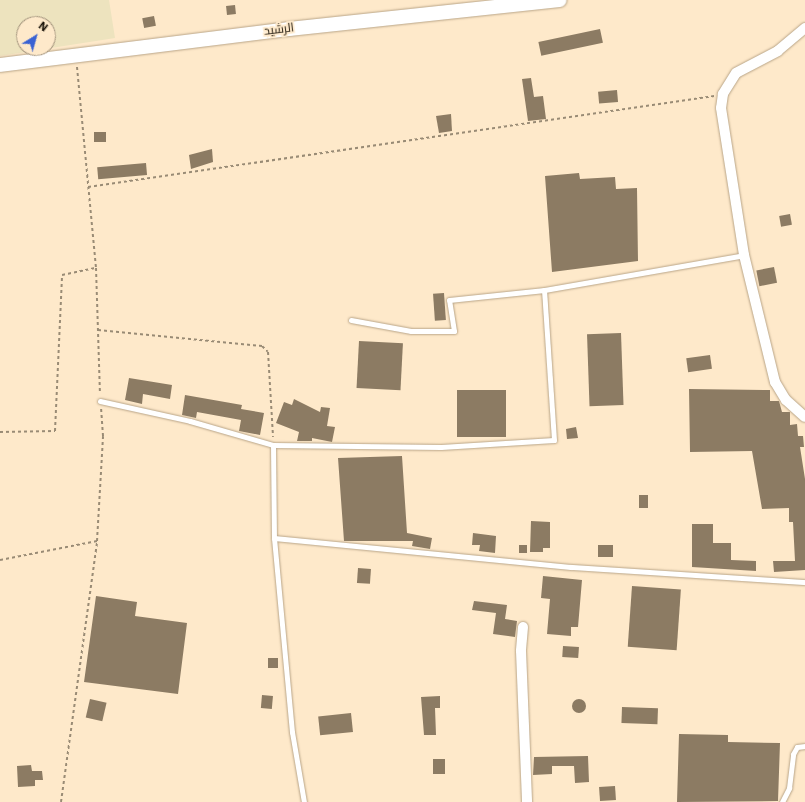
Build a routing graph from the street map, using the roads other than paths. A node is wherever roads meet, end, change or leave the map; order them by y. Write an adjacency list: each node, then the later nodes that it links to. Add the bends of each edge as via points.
1 (559, 0): 3 (main road, الرشيد, via 75,54)
2 (805, 28): 4 (street, via 778,51 736,73 723,94 721,108)
3 (0, 65)
4 (744, 255): 5 (lane); 8 (street, via 775,382 786,400)
5 (544, 290): 6 (lane, via 449,300 454,331 410,331); 9 (lane, via 554,440 441,447)
6 (351, 320)
7 (100, 401): 9 (lane, via 190,421)
8 (805, 417)
9 (273, 445): 10 (lane)
10 (274, 538): 11 (lane, via 571,567); 14 (lane, via 292,732)
11 (805, 582)
12 (523, 627): 15 (street, via 521,651)
13 (805, 746): 16 (lane, via 797,747 793,754 789,788)
14 (304, 802)
15 (527, 802)
16 (782, 802)

